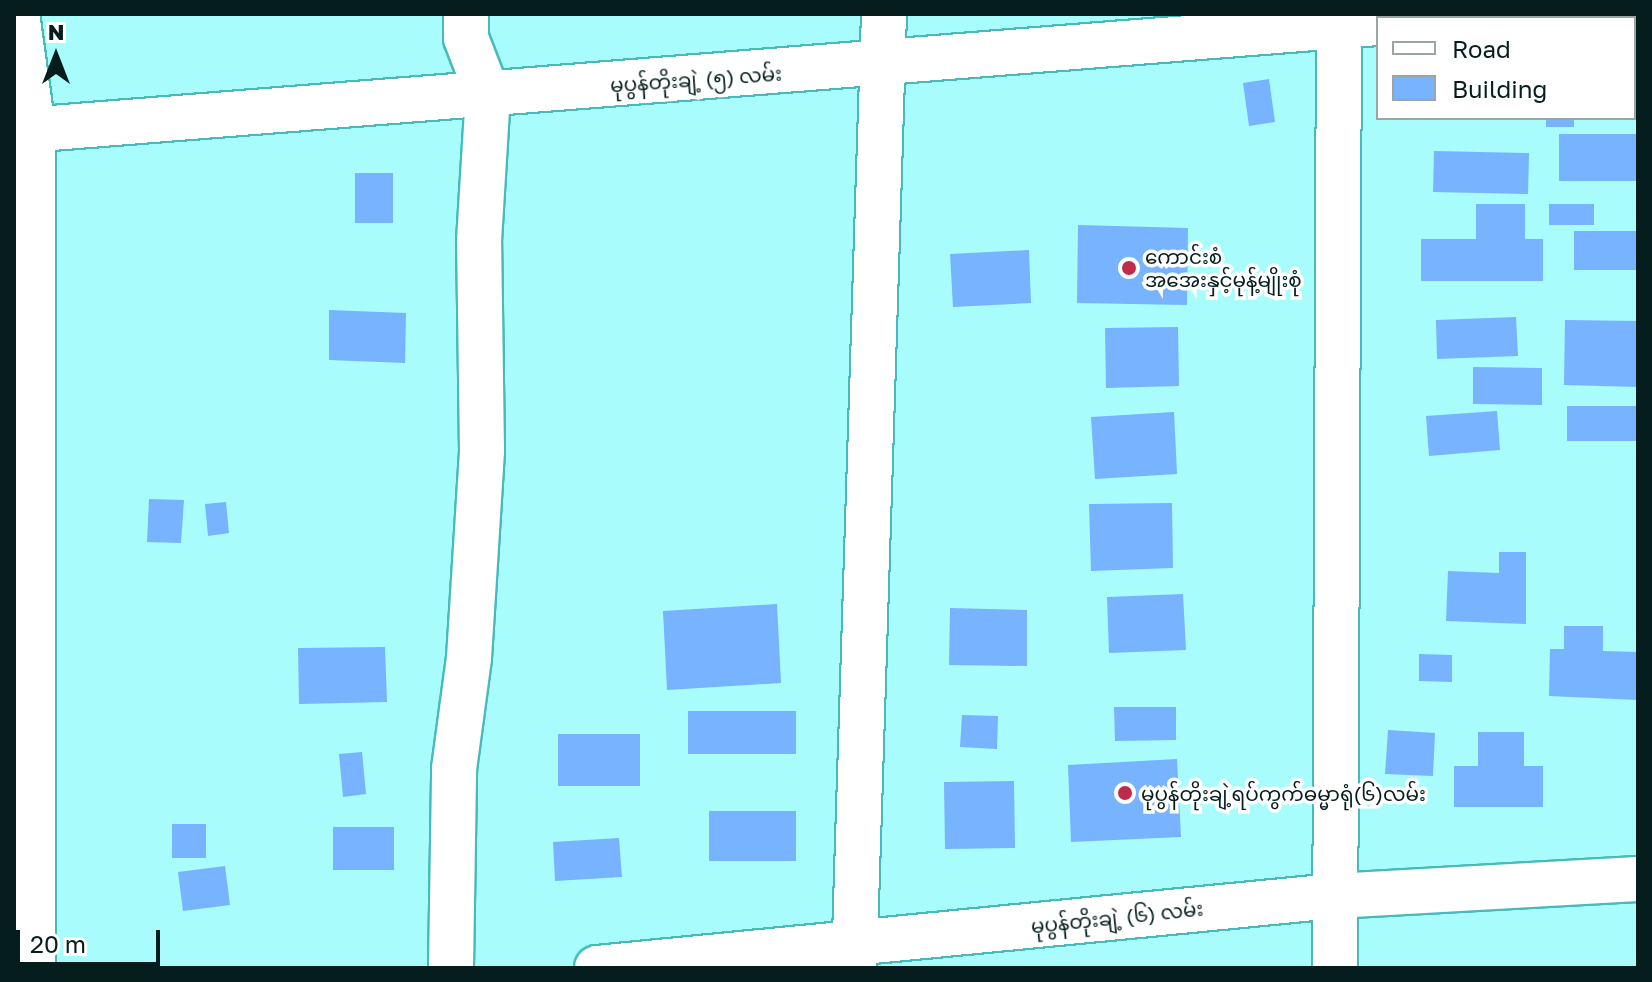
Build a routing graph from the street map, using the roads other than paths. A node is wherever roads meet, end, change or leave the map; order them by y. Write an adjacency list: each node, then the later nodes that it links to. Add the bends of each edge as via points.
1 (17, 14): 7 (street)
2 (466, 14): 6 (street, via 466,38)
3 (884, 14): 5 (street)
4 (1352, 20): 5 (street, မုပွန်တိုးချဲ့ (၅) လမ်း); 9 (street)
5 (885, 65): 6 (street, မုပွန်တိုးချဲ့ (၅) လမ်း); 10 (street)
6 (488, 95): 7 (street, မုပွန်တိုးချဲ့ (၅) လမ်း); 12 (street, via 479,241 482,450 469,658 454,769)
7 (23, 130): 11 (street)
8 (1638, 879): 9 (street, မုပွန်တိုးချဲ့ (၆) လမ်း)
9 (1334, 896): 10 (street, မုပွန်တိုးချဲ့ (၆) လမ်း); 14 (street)
10 (854, 956): 13 (street, မုပွန်တိုးချဲ့ (၆) လမ်း)
11 (33, 968)
12 (451, 968)
13 (597, 968)
14 (1335, 968)

